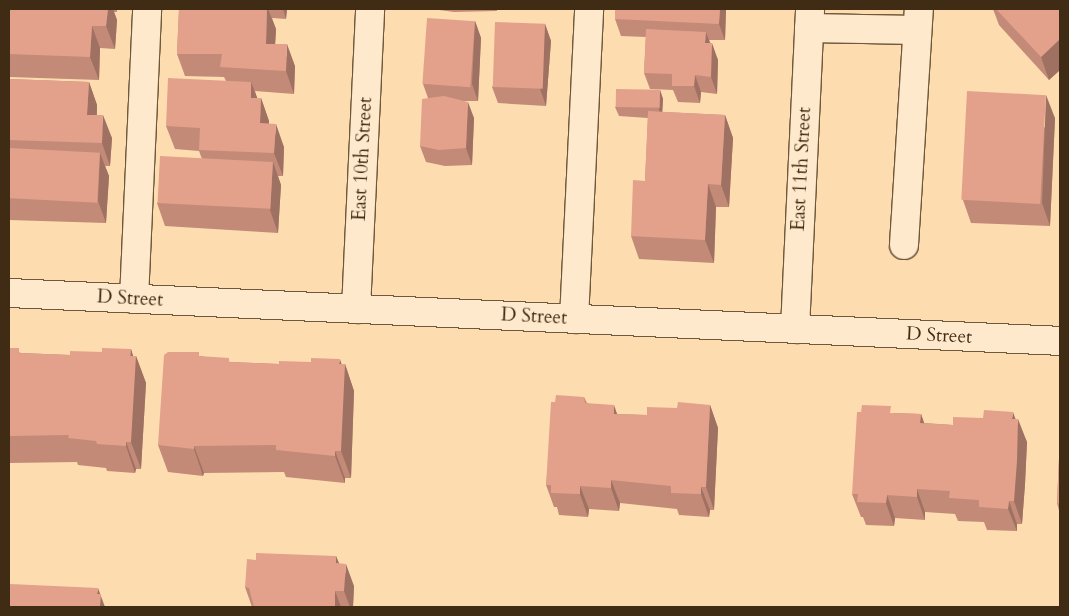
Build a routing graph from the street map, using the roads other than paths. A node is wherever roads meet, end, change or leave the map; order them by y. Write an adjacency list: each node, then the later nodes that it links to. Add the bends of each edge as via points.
1 (147, 9): 8 (street)
2 (370, 9): 9 (street, East 10th Street)
3 (589, 9): 10 (street)
4 (809, 18): 5 (street); 11 (street, East 11th Street)
5 (918, 20): 6 (street)
6 (904, 245)
7 (9, 293): 8 (street, D Street)
8 (134, 299): 9 (street, D Street)
9 (356, 309): 10 (street, D Street)
10 (574, 319): 11 (street, D Street)
11 (795, 329): 12 (street, D Street)
12 (1060, 341)

